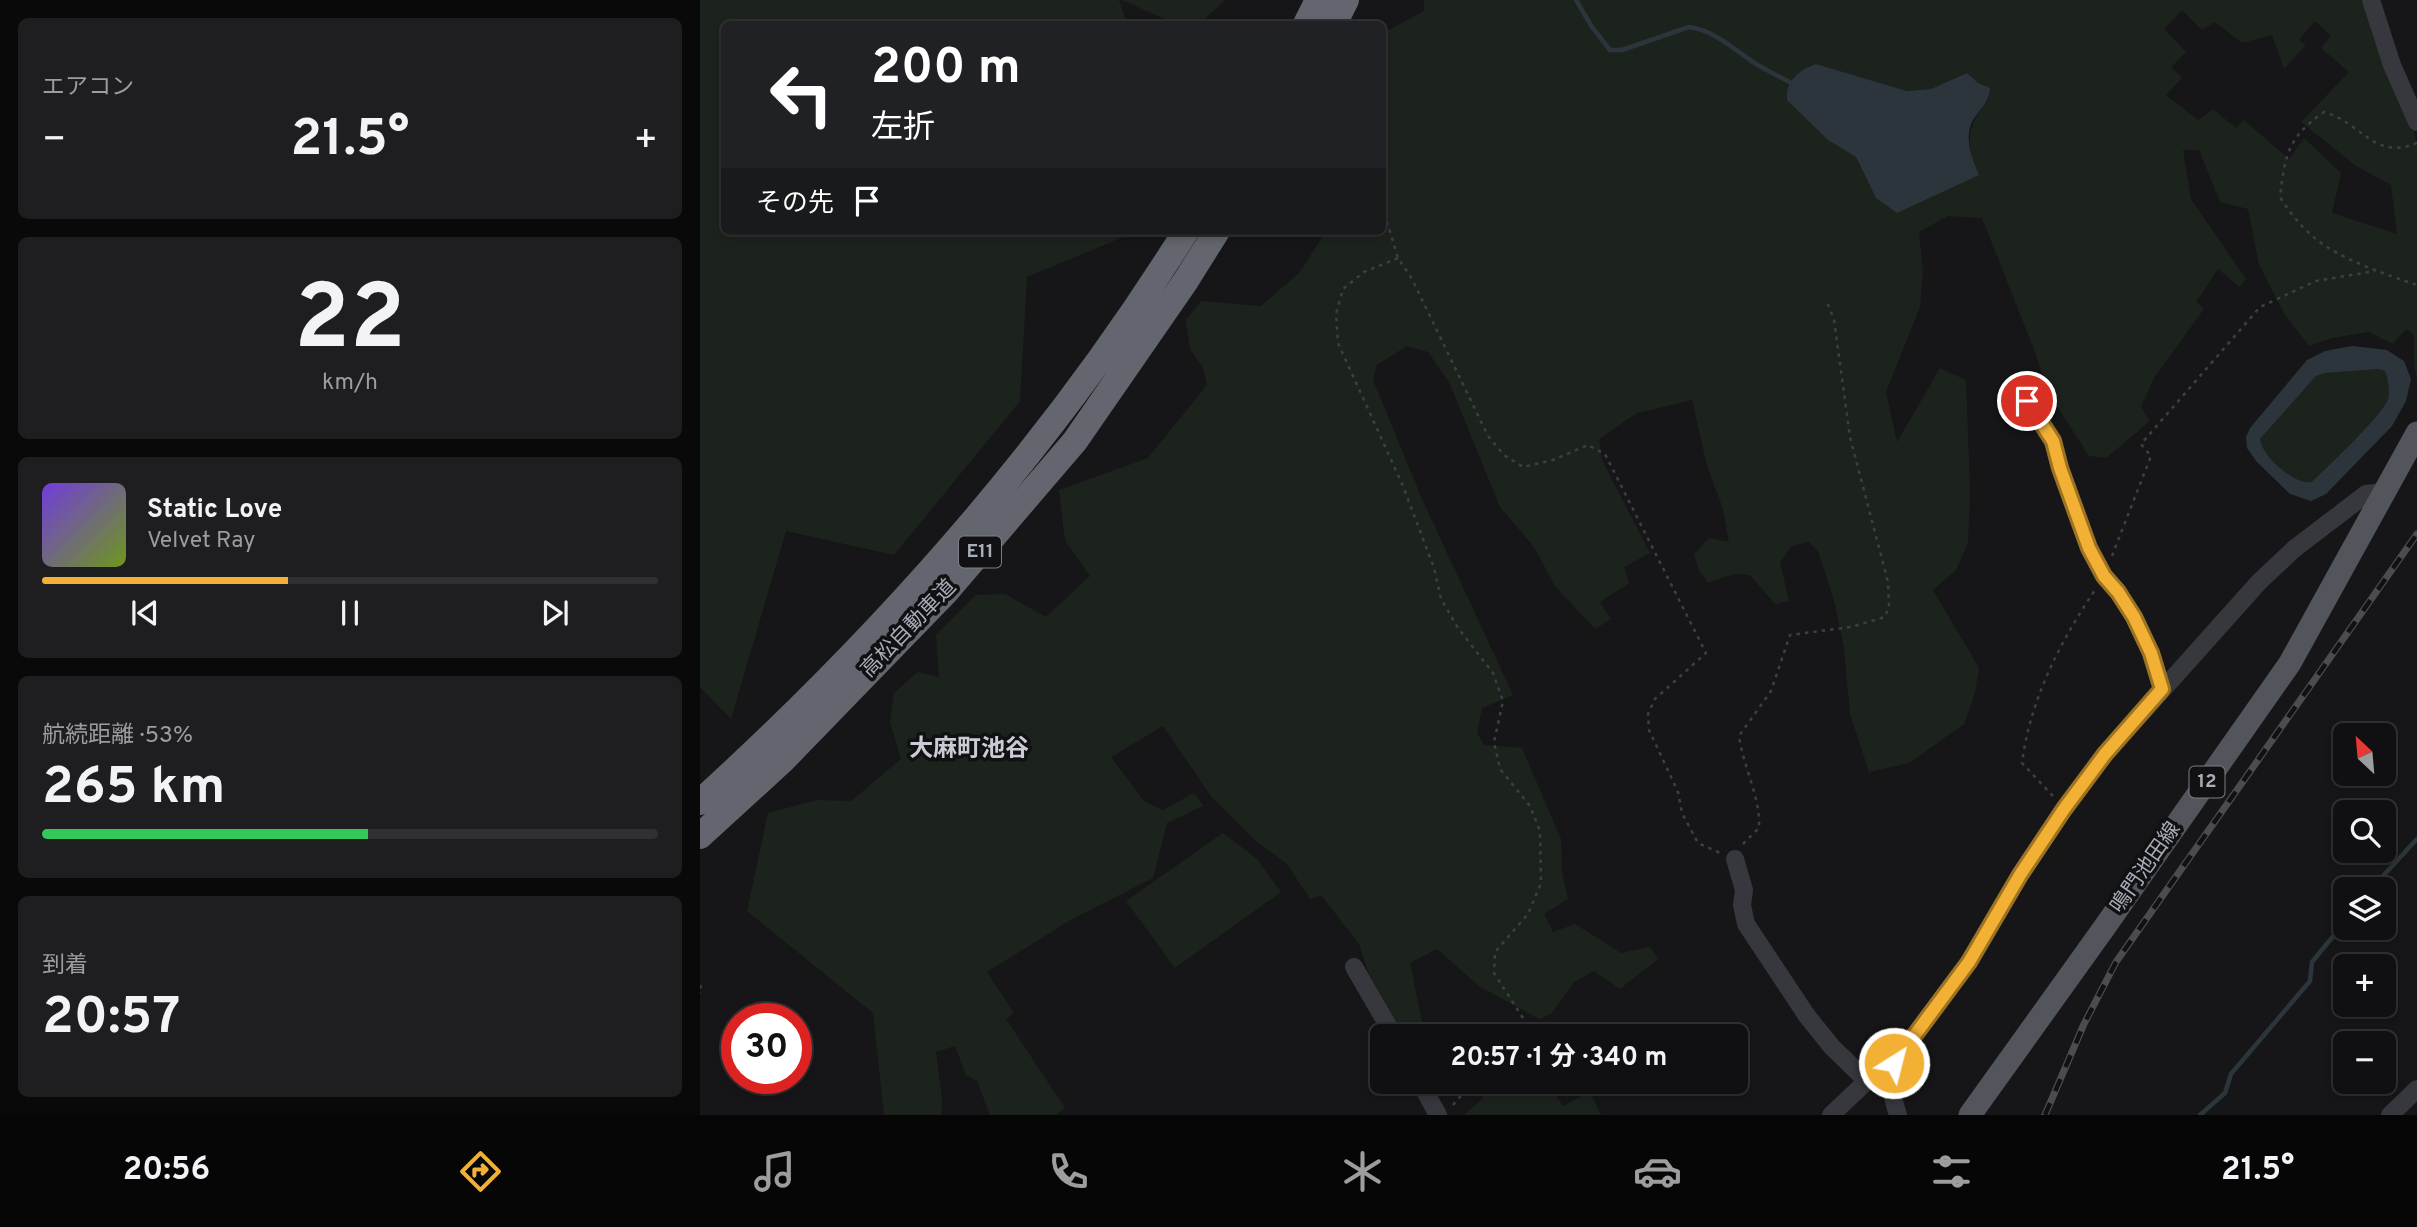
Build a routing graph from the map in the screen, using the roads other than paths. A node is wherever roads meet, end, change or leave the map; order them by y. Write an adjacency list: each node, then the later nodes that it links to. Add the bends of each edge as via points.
1 (1318, 0): 4 (highway)
2 (1346, 0): 5 (highway)
3 (2371, 0): 6 (street)
4 (1308, 21)
5 (1336, 21)
6 (2417, 122)
7 (1184, 235): 13 (highway, 高松自動車道 / E11, via 1052,424 927,574 765,743)
8 (1214, 235): 14 (highway, 高松自動車道 / E11, via 1075,441 963,573 782,761)
9 (2027, 401): 12 (street, via 2053,441 2089,548 2134,617)
10 (2417, 433): 11 (main road, 鳴門池田線 / 12)
11 (2385, 492): 12 (street, via 2366,494 2294,549); 25 (main road, 鳴門池田線 / 12, via 2290,663)
12 (2162, 689): 18 (street, via 2064,809 1969,962 1904,1046)
13 (700, 802)
14 (700, 836)
15 (1735, 859): 19 (street, via 1744,890 1746,924 1807,1016)
16 (1354, 968): 17 (street)
17 (1387, 1024)
18 (1890, 1074): 19 (street); 24 (street)
19 (1867, 1081): 23 (street)
20 (2417, 1089): 26 (street)
21 (1430, 1094): 22 (street)
22 (1444, 1111)
23 (1832, 1115)
24 (1898, 1115)
25 (1970, 1115)
26 (2390, 1115)

